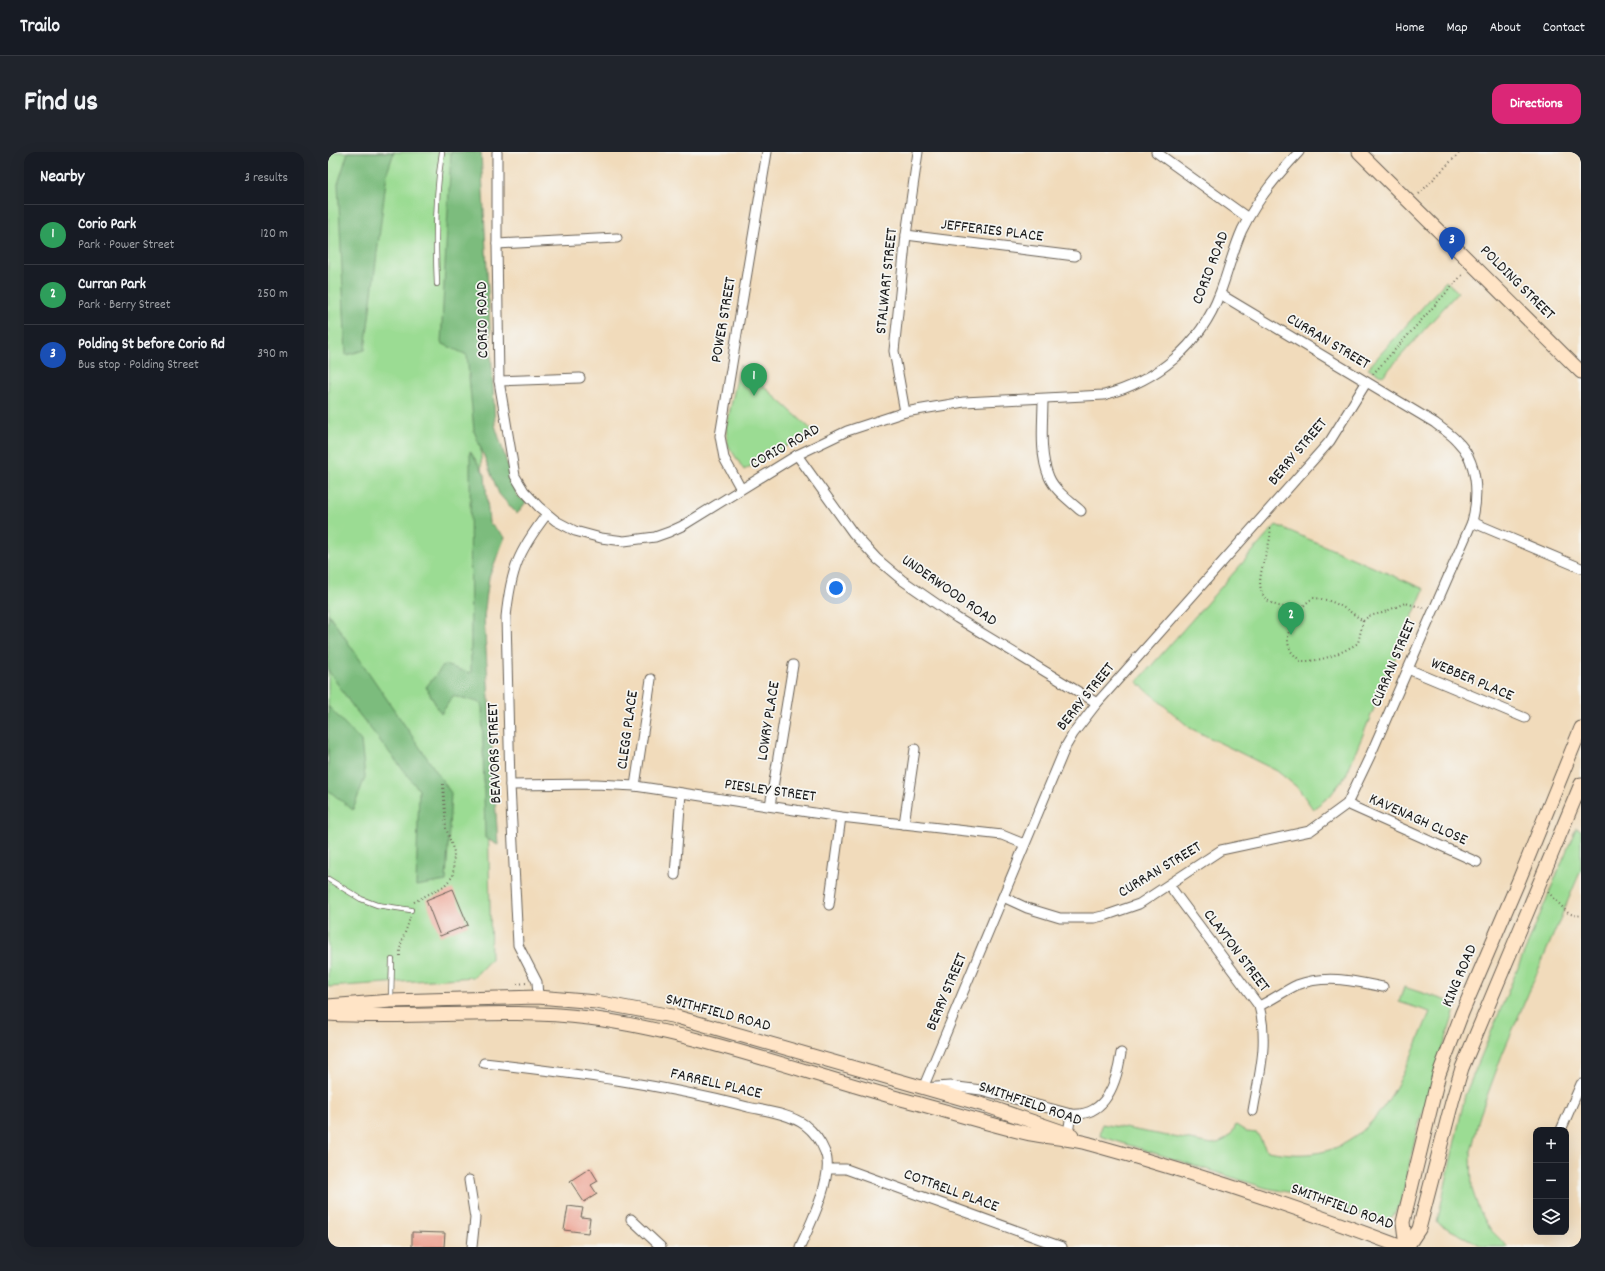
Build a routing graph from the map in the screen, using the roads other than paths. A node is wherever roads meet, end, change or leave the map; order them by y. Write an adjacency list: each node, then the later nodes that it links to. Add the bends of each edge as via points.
1 (442, 152): 13 (lane, via 437,184 435,232)
2 (497, 152): 11 (street, CORIO ROAD)
3 (767, 152): 22 (street, POWER STREET, via 720,436 724,458)
4 (918, 152): 9 (street, STALWART STREET)
5 (1156, 152): 8 (street)
6 (1299, 152): 8 (street, CORIO ROAD, via 1273,181)
7 (1359, 152): 15 (main road, POLDING STREET)
8 (1248, 218): 14 (street, CORIO ROAD)
9 (906, 235): 12 (street, JEFFERIES PLACE); 20 (street, STALWART STREET, via 894,351)
10 (617, 238): 11 (street)
11 (497, 244): 17 (street, CORIO ROAD)
12 (1075, 256)
13 (437, 284)
14 (1220, 294): 18 (street, CURRAN STREET); 19 (street, CORIO ROAD, via 1188,347 1154,374 1119,391 1104,395)
15 (1581, 372)
16 (580, 378): 17 (street)
17 (500, 381): 24 (street, CORIO ROAD, via 515,476 531,499)
18 (1366, 383): 25 (street, CURRAN STREET, via 1435,423 1466,452 1476,485 1476,506); 30 (street, BERRY STREET, via 1330,441)
19 (1043, 399): 20 (street, CORIO ROAD, via 1003,398); 23 (street, via 1044,453 1049,476 1059,490)
20 (905, 412): 21 (street, CORIO ROAD, via 847,431)
21 (797, 455): 22 (street, CORIO ROAD); 30 (street, UNDERWOOD ROAD, via 853,533 902,580 957,618)
22 (741, 489): 24 (street, CORIO ROAD, via 682,526 641,540 609,539 574,531)
23 (1081, 511)
24 (547, 514): 35 (street, BEAVORS STREET, via 523,547 513,571 508,594 506,617)
25 (1472, 522): 26 (street); 28 (street, CURRAN STREET)
26 (1581, 568)
27 (793, 665): 39 (street, LOWRY PLACE)
28 (1408, 669): 31 (street, WEBBER PLACE); 38 (street, CURRAN STREET)
29 (651, 679): 36 (street, CLEGG PLACE)
30 (1097, 704): 42 (street, BERRY STREET, via 1066,746)
31 (1525, 718)
32 (1581, 728): 78 (main road, KING ROAD, via 1439,1074 1403,1222)
33 (915, 749): 41 (street)
34 (1581, 784): 78 (main road, KING ROAD, via 1462,1068 1419,1229)
35 (510, 785): 36 (street, PIESLEY STREET); 52 (street, BEAVORS STREET, via 518,945 537,982)
36 (635, 786): 37 (street, PIESLEY STREET)
37 (681, 793): 39 (street, PIESLEY STREET); 44 (street)
38 (1347, 804): 43 (street, KAVENAGH CLOSE); 46 (street, CURRAN STREET, via 1310,831 1221,850)
39 (770, 806): 40 (street, PIESLEY STREET)
40 (841, 817): 41 (street, PIESLEY STREET); 48 (street)
41 (904, 824): 42 (street, PIESLEY STREET, via 1002,834)
42 (1024, 844): 47 (street, BERRY STREET)
43 (1477, 862)
44 (675, 875)
45 (328, 879): 49 (lane, via 361,899 377,905)
46 (1169, 885): 47 (street, CURRAN STREET, via 1139,904 1094,918 1060,918 1027,908); 55 (street, CLAYTON STREET)
47 (1003, 897): 63 (street, BERRY STREET)
48 (829, 904)
49 (411, 910)
50 (392, 960): 53 (lane)
51 (1383, 987): 55 (street, via 1346,979 1315,981 1295,986)
52 (538, 997): 53 (main road, SMITHFIELD ROAD); 57 (main road, via 532,1003 464,1006); 58 (main road, via 548,1006 656,1021); 63 (main road, SMITHFIELD ROAD, via 596,1002 677,1017)
53 (391, 1001): 54 (main road, SMITHFIELD ROAD)
54 (328, 1006)
55 (1259, 1006): 64 (street, CLAYTON STREET, via 1264,1024 1264,1051)
56 (328, 1014): 57 (main road, SMITHFIELD ROAD)
57 (426, 1015): 58 (main road, SMITHFIELD ROAD, via 552,1014 592,1019)
58 (693, 1039): 61 (main road, SMITHFIELD ROAD)
59 (1121, 1053): 65 (street, via 1116,1080 1104,1100 1082,1114)
60 (484, 1063): 70 (street, FARRELL PLACE, via 646,1084 787,1117 805,1125 817,1136 826,1153)
61 (812, 1074): 63 (main road, via 842,1075 910,1092); 68 (main road, SMITHFIELD ROAD)
62 (1581, 1084): 66 (street)
63 (923, 1088): 65 (street, via 950,1086 981,1090); 67 (main road, SMITHFIELD ROAD); 68 (main road, via 932,1098 1001,1119)
64 (1253, 1111)
65 (1071, 1114): 67 (street)
66 (1562, 1127)
67 (1068, 1133): 69 (main road, SMITHFIELD ROAD)
68 (1032, 1134): 69 (main road, SMITHFIELD ROAD)
69 (1086, 1143): 77 (main road, SMITHFIELD ROAD, via 1290,1205)
70 (828, 1169): 75 (street, FARRELL PLACE, via 820,1198); 76 (street, COTTRELL PLACE, via 846,1169)
71 (469, 1180): 73 (street, via 475,1218)
72 (631, 1219): 74 (street)
73 (472, 1247)
74 (661, 1247)
75 (800, 1247)
76 (1062, 1247)
77 (1402, 1247)
78 (1406, 1247)

